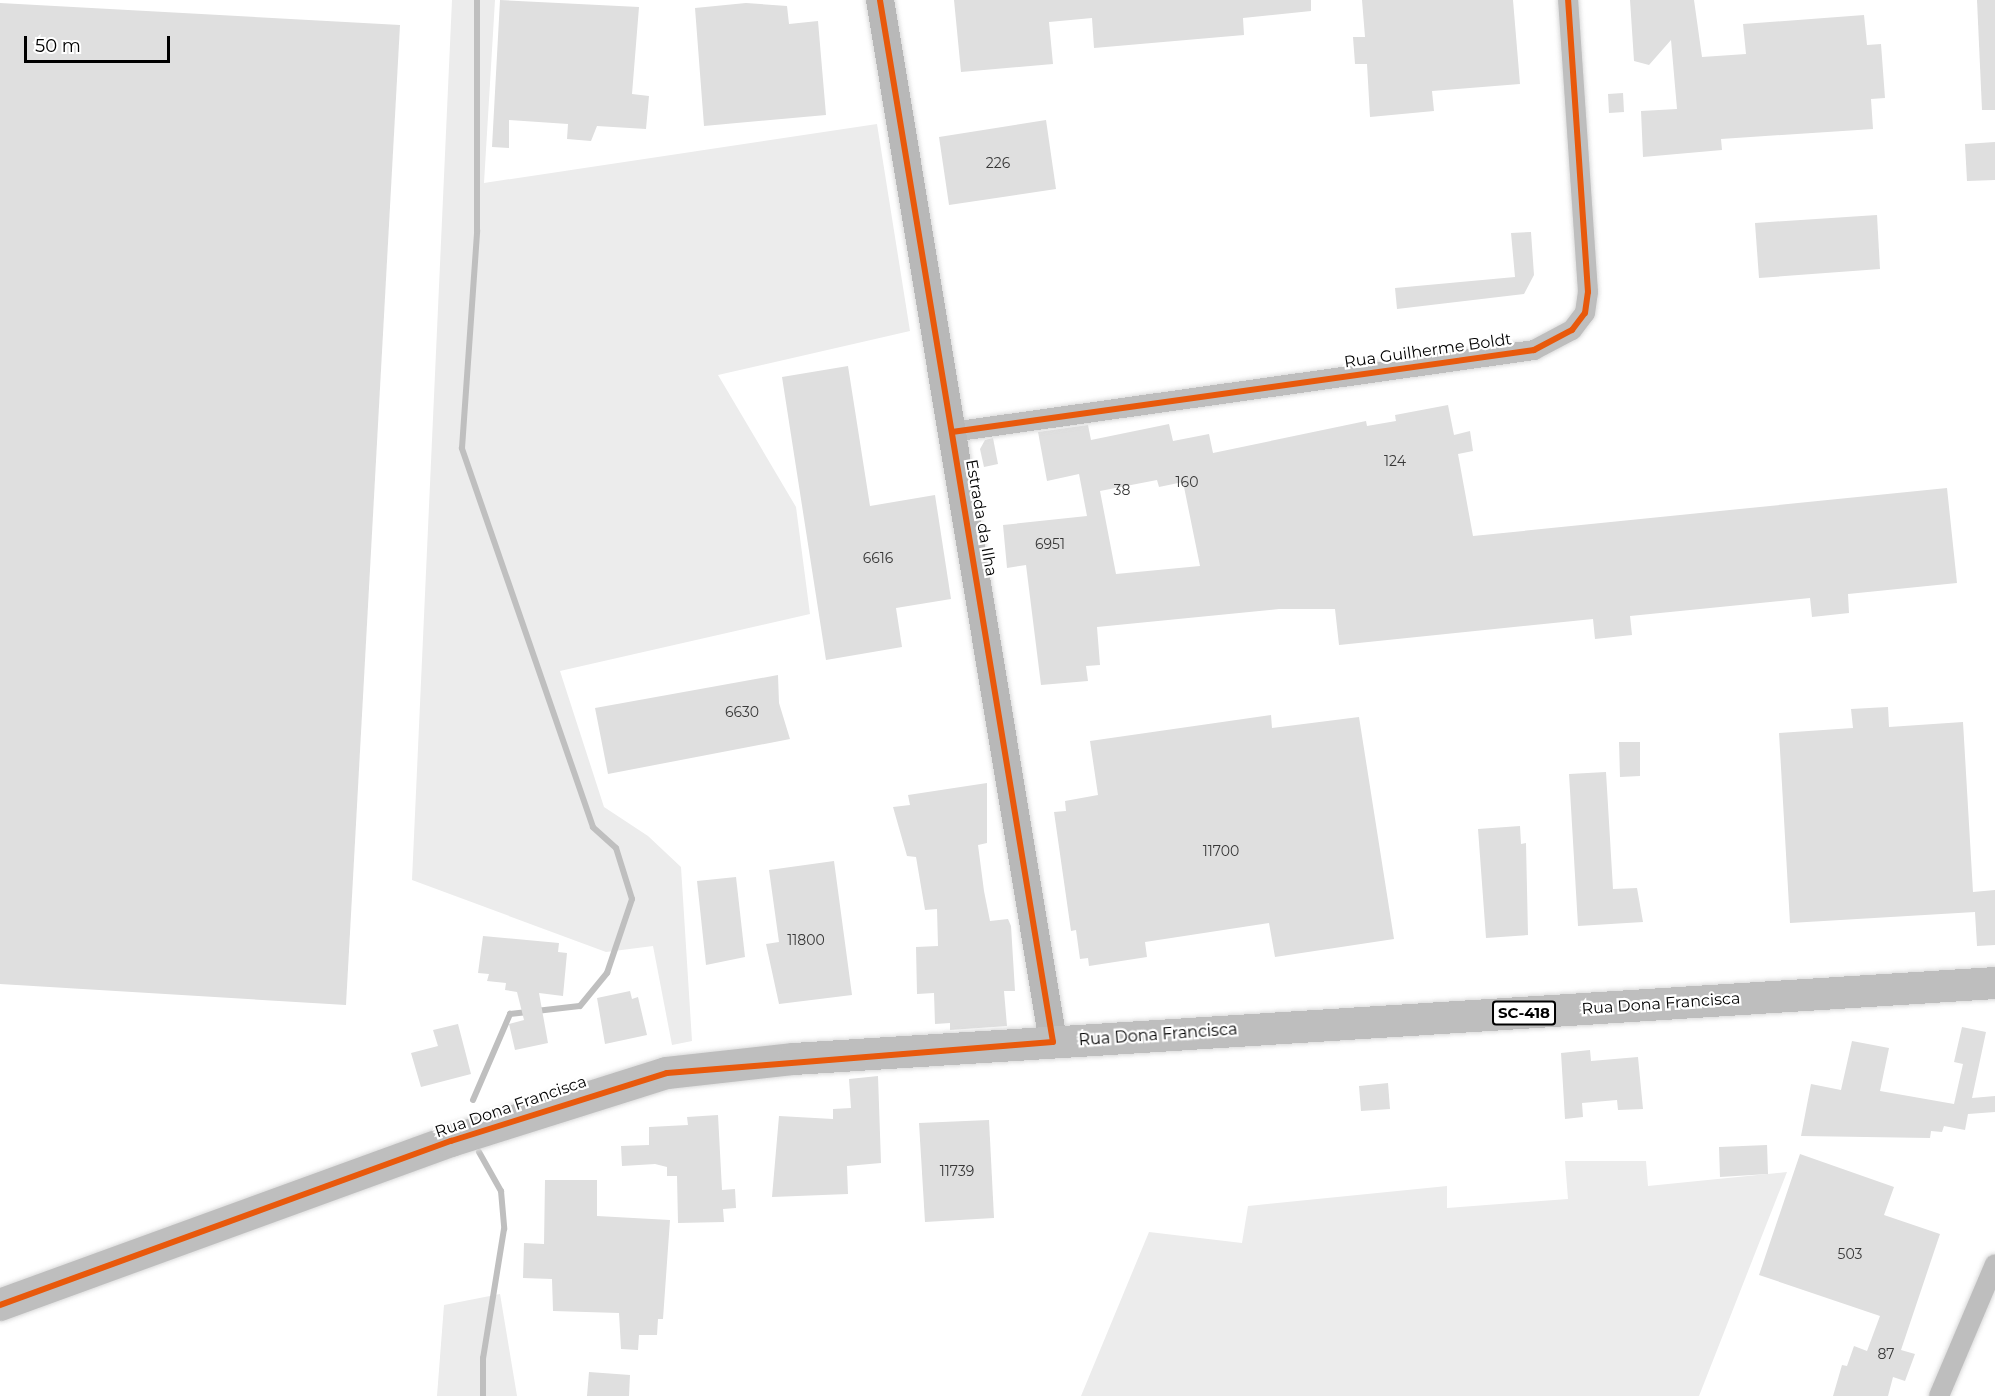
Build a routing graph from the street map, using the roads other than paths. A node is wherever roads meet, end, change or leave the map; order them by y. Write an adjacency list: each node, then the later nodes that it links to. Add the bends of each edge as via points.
1 (880, 0): 3 (street, Estrada da Ilha)
2 (1568, 0): 3 (street, Rua Guilherme Boldt, via 1588,292 1584,313 1572,330 1534,350)
3 (952, 432): 5 (street, Estrada da Ilha)
4 (1995, 984): 5 (main road, Rua Dona Francisca / SC-418)
5 (1053, 1042): 7 (main road, Rua Dona Francisca / SC-418, via 667,1072 451,1141)
6 (1995, 1264): 8 (street)
7 (0, 1305)
8 (1939, 1396)

